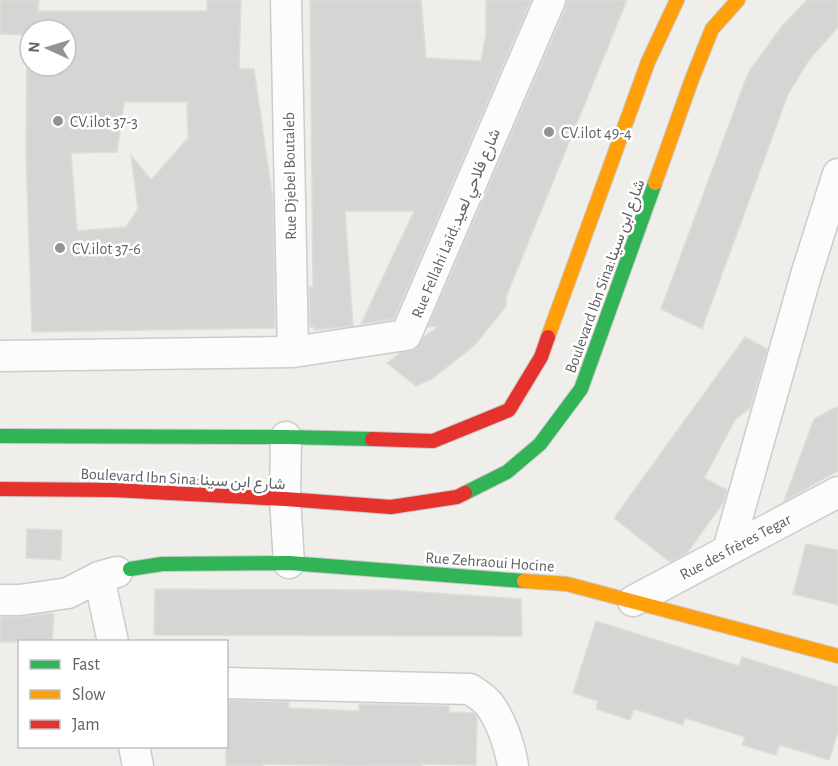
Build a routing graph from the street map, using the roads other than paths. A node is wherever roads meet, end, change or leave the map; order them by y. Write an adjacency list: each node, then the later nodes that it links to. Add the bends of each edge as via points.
1 (286, 0): 6 (street, Rue Djebel Boutaleb)
2 (550, 0): 6 (street, Rue Fellahi Laïd;شارع فلاحي لعيد, via 406,335)
3 (677, 0): 9 (main road, Boulevard Ibn Sina:شارع ابن سينا, via 648,62 541,357 509,410 434,441)
4 (738, 0): 12 (main road, Boulevard Ibn Sina:شارع ابن سينا, via 712,29 581,389 540,444 507,472 458,496 391,507)
5 (838, 174): 13 (street)
6 (293, 352): 7 (street, Rue Fellahi Laïd;شارع فلاحي لعيد)
7 (0, 356)
8 (0, 436): 9 (main road, Boulevard Ibn Sina:شارع ابن سينا)
9 (286, 437): 12 (street)
10 (0, 489): 12 (main road, Boulevard Ibn Sina:شارع ابن سينا, via 113,490)
11 (838, 492): 13 (street, Rue des frères Tegar)
12 (285, 500): 14 (street)
13 (728, 550): 18 (street, Rue des frères Tegar)
14 (289, 563): 15 (main road, Rue Zehraoui Hocine, via 162,564); 18 (main road, Rue Zehraoui Hocine, via 567,584)
15 (130, 569): 16 (street)
16 (99, 578): 17 (street, via 68,593); 19 (street)
17 (0, 600)
18 (633, 601): 20 (main road, Rue Zehraoui Hocine)
19 (113, 640)
20 (838, 656)
21 (228, 683): 24 (street, via 470,689 488,703 498,720 511,749)
22 (134, 748): 23 (street)
23 (138, 766)
24 (513, 766)

